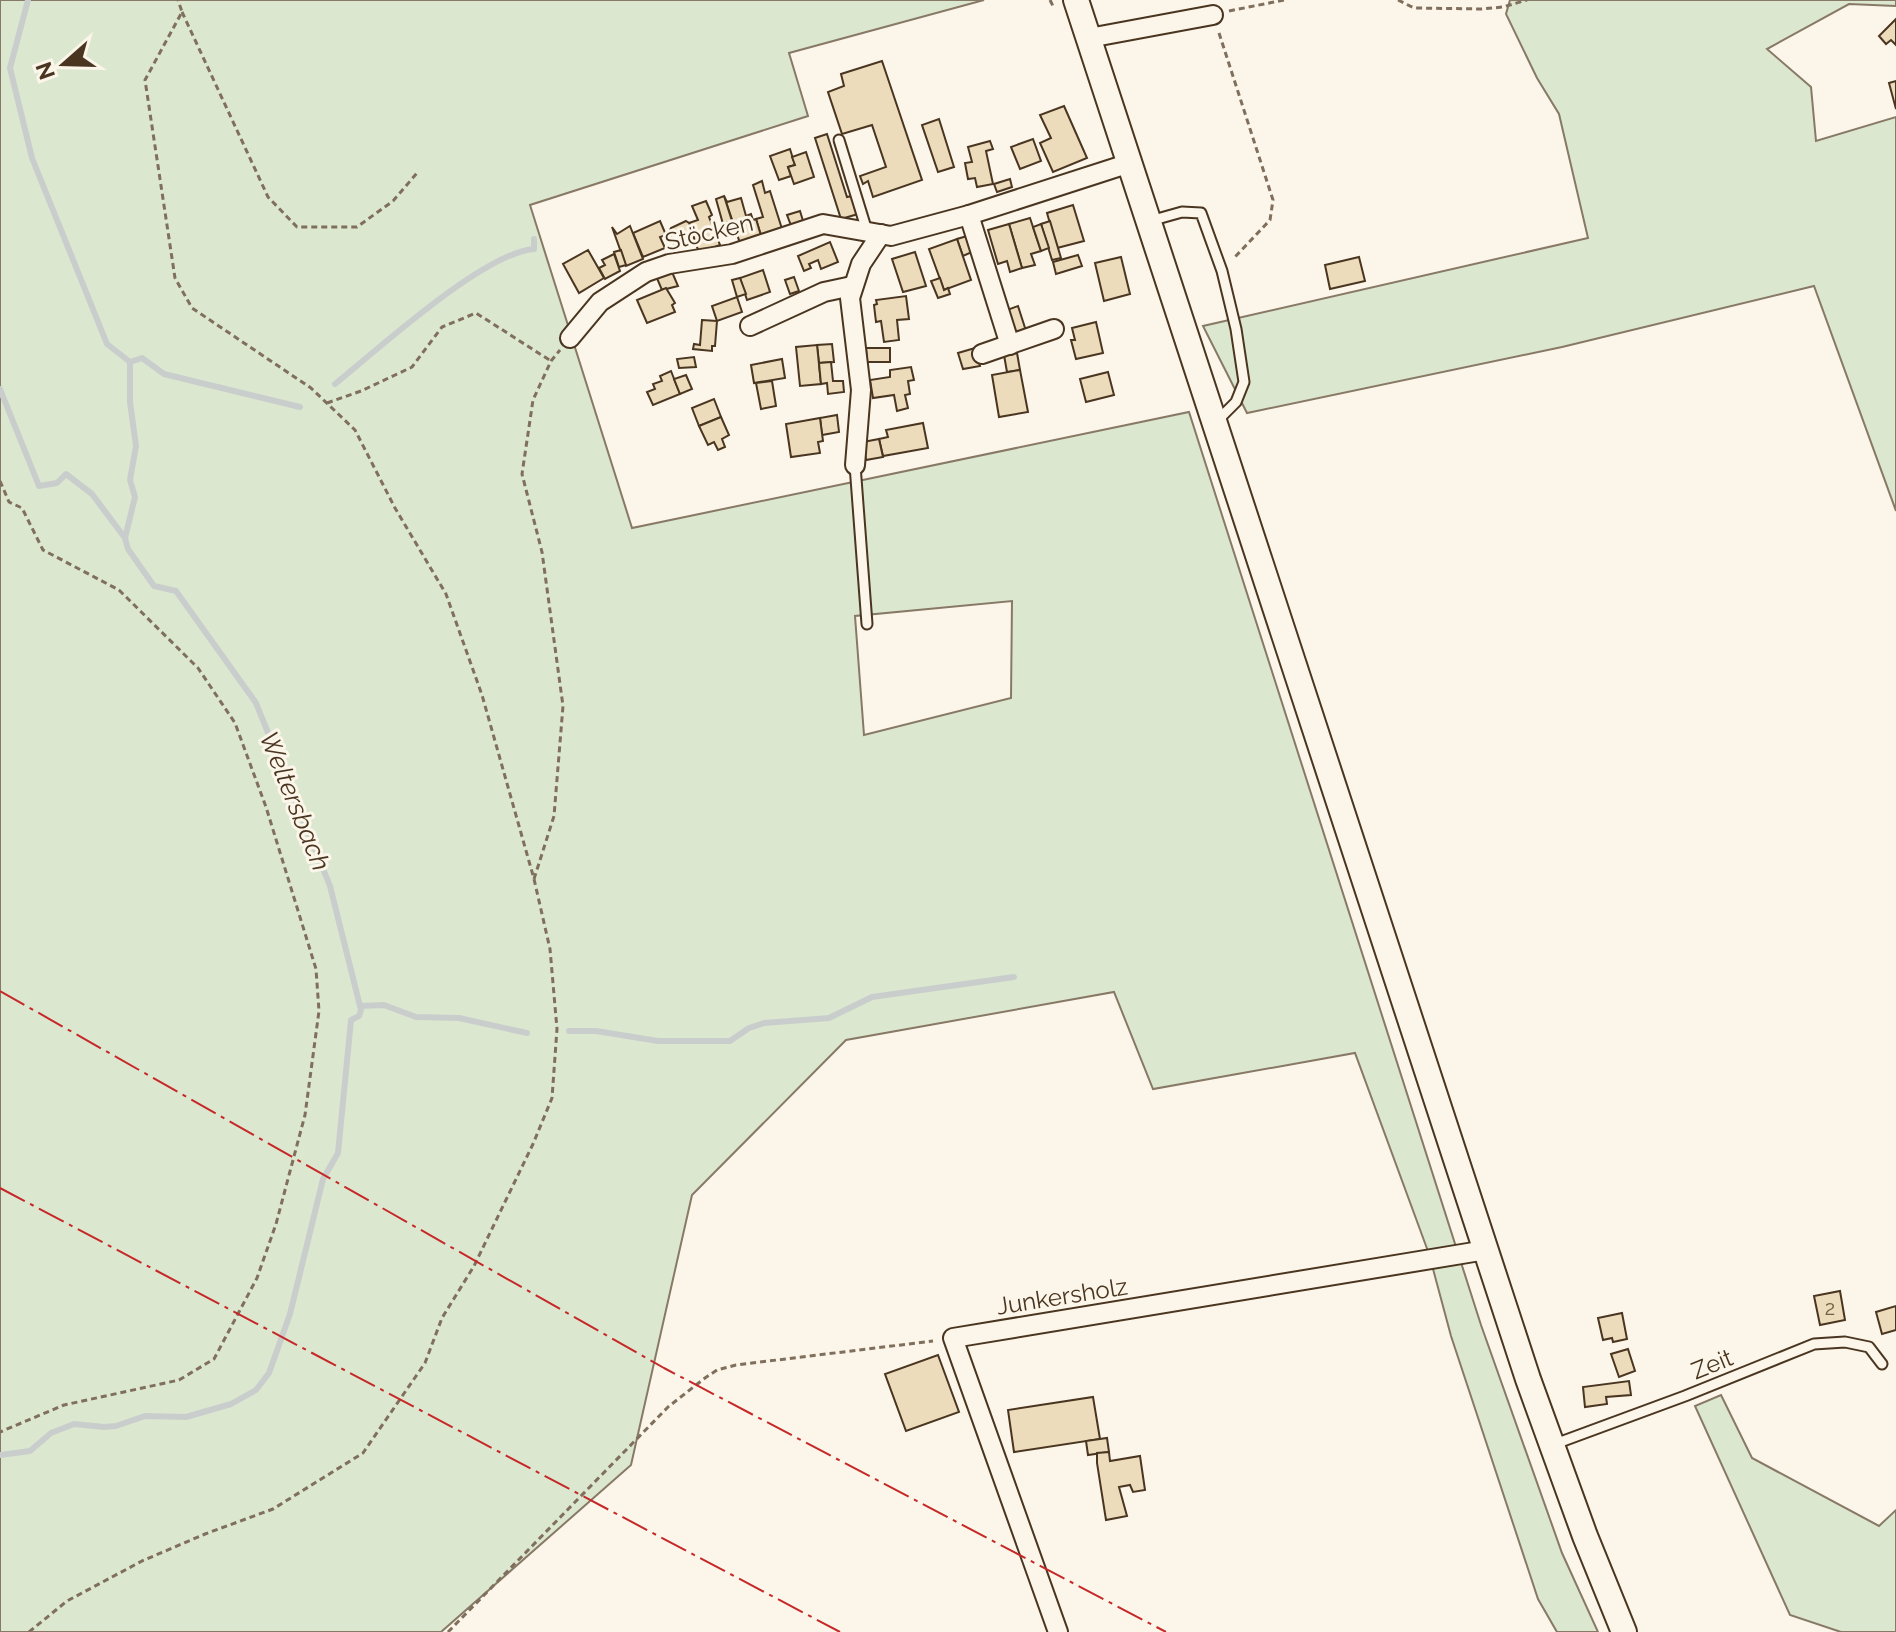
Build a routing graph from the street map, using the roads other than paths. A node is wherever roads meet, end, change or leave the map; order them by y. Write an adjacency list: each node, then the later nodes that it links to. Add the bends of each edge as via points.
1 (1076, 0): 3 (main road)
2 (1213, 7): 3 (street)
3 (1089, 38): 5 (main road)
4 (839, 140): 8 (lane)
5 (1130, 163): 6 (street, Stöcken); 7 (main road)
6 (969, 215): 8 (street, Stöcken, via 891,236); 13 (street)
7 (1149, 222): 15 (main road); 15 (lane, via 1182,212 1201,213 1222,271 1244,382 1236,402)
8 (874, 233): 9 (street); 12 (street, Stöcken, via 823,224 732,254 669,264 646,272 600,302)
9 (852, 286): 10 (street, via 824,292); 16 (street, via 861,390)
10 (750, 326)
11 (1054, 329): 13 (street)
12 (570, 338)
13 (1010, 345): 14 (street)
14 (982, 354)
15 (1214, 424): 18 (main road)
16 (855, 465): 17 (lane)
17 (867, 624)
18 (1486, 1250): 20 (main road); 21 (street, Junkersholz, via 953,1338)
19 (1882, 1364): 20 (lane, Zeit, via 1869,1347 1814,1344)
20 (1552, 1445): 22 (main road)
21 (1058, 1632)
22 (1624, 1632)

